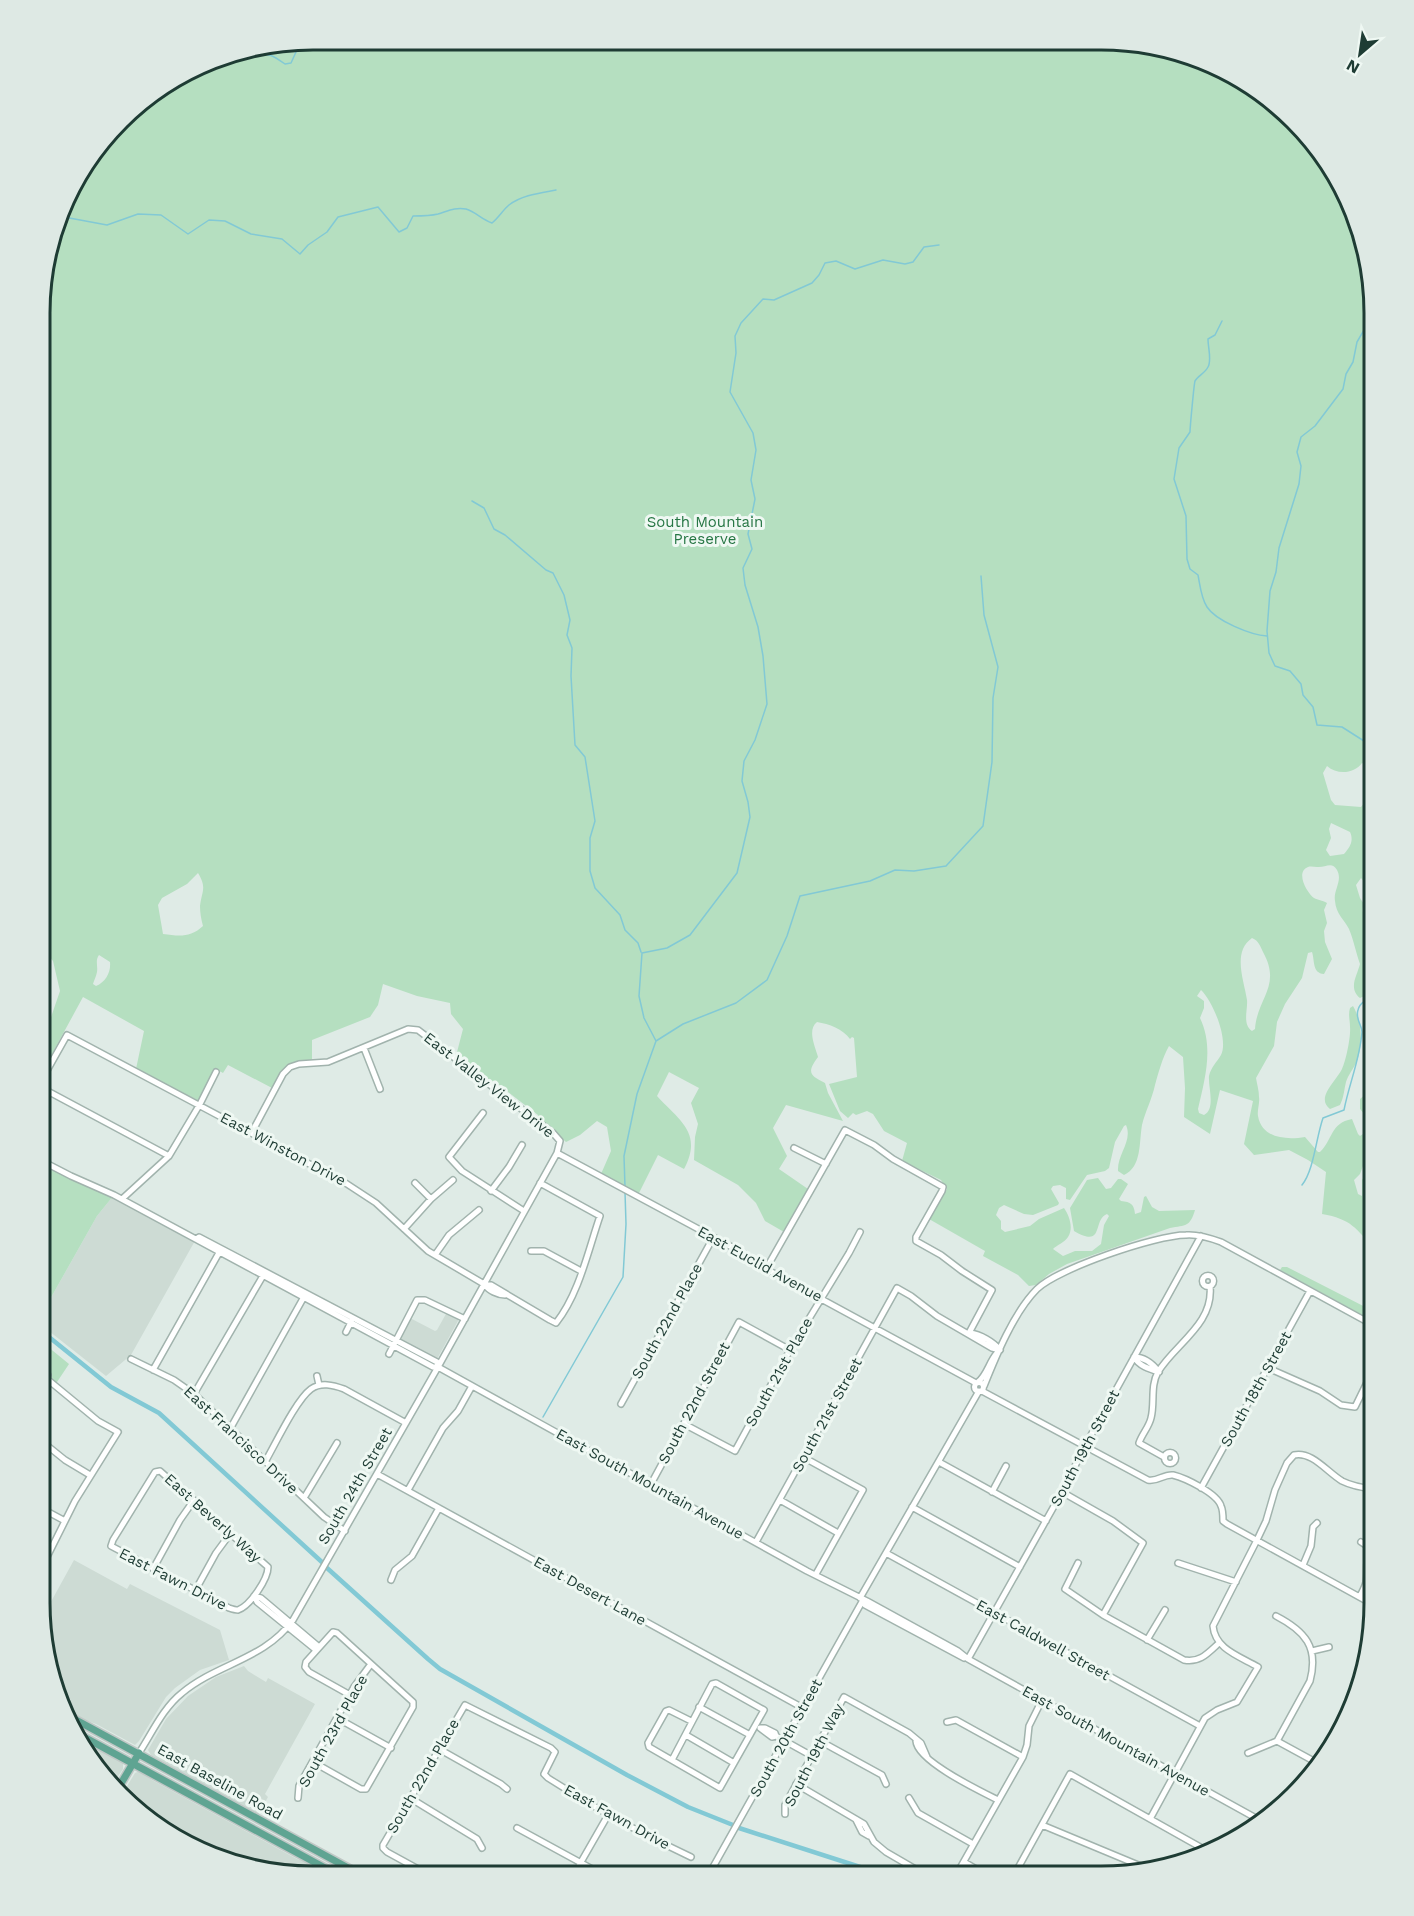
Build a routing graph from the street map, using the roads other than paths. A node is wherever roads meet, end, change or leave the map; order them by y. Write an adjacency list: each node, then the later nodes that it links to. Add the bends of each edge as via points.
1 (364, 1048): 4 (street); 8 (street, via 328,1062 290,1067); 9 (street, East Valley View Drive, via 408,1029 418,1030)
2 (50, 1066): 6 (street, East Winston Drive, via 67,1035)
3 (216, 1072): 6 (street)
4 (380, 1089)
5 (50, 1091): 13 (street)
6 (200, 1104): 8 (street, East Winston Drive); 13 (street)
7 (483, 1113): 19 (street, via 449,1157)
8 (252, 1132): 24 (street, East Winston Drive, via 347,1184 376,1203)
9 (560, 1141): 12 (street, South 24th Street)
10 (522, 1144): 19 (street)
11 (794, 1148): 14 (street)
12 (557, 1153): 18 (street, South 24th Street); 27 (street, East Euclid Avenue)
13 (169, 1156): 20 (street)
14 (826, 1164): 31 (street); 44 (street, via 845,1130 943,1187 915,1237 992,1290)
15 (50, 1165): 20 (street, East South Mountain Avenue)
16 (453, 1180): 21 (street)
17 (415, 1183): 21 (street)
18 (540, 1183): 23 (street, South 24th Street); 32 (street, via 600,1216)
19 (491, 1191): 23 (street)
20 (122, 1199): 28 (street, East South Mountain Avenue)
21 (431, 1199): 24 (street)
22 (479, 1210): 30 (street, via 449,1235)
23 (524, 1211): 34 (street, South 24th Street)
24 (404, 1229): 30 (street, East Winston Drive)
25 (860, 1232): 38 (street, South 21st Place)
26 (1201, 1236): 36 (street, via 1233,1247); 47 (street, South 20th Street, via 1159,1239 1052,1277 1028,1300); 49 (street, South 19th Street)
27 (713, 1238): 31 (street, East Euclid Avenue); 62 (street, South 22nd Place)
28 (220, 1251): 33 (street, East South Mountain Avenue); 53 (street)
29 (531, 1251): 32 (street, via 544,1251)
30 (435, 1255): 34 (street, East Winston Drive)
31 (766, 1269): 38 (street, East Euclid Avenue)
32 (581, 1271): 34 (street, East Winston Drive, via 556,1323)
33 (264, 1274): 37 (street, East South Mountain Avenue); 61 (street)
34 (484, 1284): 39 (street, South 24th Street)
35 (1210, 1286): 54 (street, via 1202,1319)
36 (1310, 1291): 41 (street); 52 (street, South 18th Street)
37 (305, 1296): 40 (street, East South Mountain Avenue); 65 (street)
38 (822, 1299): 42 (street, East Euclid Avenue); 46 (street, South 21st Place)
39 (465, 1319): 45 (street, via 417,1300); 51 (street, South 24th Street)
40 (352, 1321): 43 (street); 45 (street, East South Mountain Avenue)
41 (1364, 1321)
42 (875, 1328): 44 (street, South 21st Street, via 897,1288); 59 (street, East Euclid Avenue); 69 (street, South 21st Street)
43 (346, 1332)
44 (969, 1333): 47 (street)
45 (394, 1343): 48 (street); 51 (street, East South Mountain Avenue)
46 (790, 1350): 64 (street, South 21st Place, via 735,1451); 64 (street, South 22nd Street, via 739,1322)
47 (1000, 1350): 59 (street, South 20th Street)
48 (389, 1354)
49 (1134, 1357): 54 (street); 67 (street, South 19th Street)
50 (131, 1359): 53 (street, East Francisco Drive)
51 (438, 1367): 58 (street, East South Mountain Avenue); 63 (street, South 24th Street)
52 (1268, 1368): 60 (street, via 1341,1405 1355,1407); 78 (street, South 18th Street)
53 (153, 1370): 61 (street, East Francisco Drive)
54 (1159, 1372): 70 (street, via 1153,1388 1152,1416 1139,1443)
55 (317, 1376): 57 (street)
56 (50, 1381): 75 (street, via 98,1421 118,1432)
57 (319, 1386): 63 (street, via 344,1389); 71 (street, via 303,1397)
58 (472, 1386): 76 (street, East South Mountain Avenue); 79 (street)
59 (979, 1387): 67 (street, East Euclid Avenue); 72 (street, South 20th Street)
60 (1364, 1388)
61 (194, 1394): 65 (street, East Francisco Drive)
62 (621, 1404)
63 (406, 1423): 74 (street, South 24th Street)
64 (684, 1424): 76 (street, South 22nd Street)
65 (230, 1429): 71 (street, East Francisco Drive)
66 (337, 1443): 82 (street)
67 (1085, 1446): 78 (street, East Euclid Avenue, via 1148,1480 1173,1474); 81 (street, South 19th Street)
68 (50, 1448): 75 (street)
69 (803, 1457): 84 (street, South 21st Street); 92 (street, via 862,1490)
70 (1164, 1457)
71 (265, 1462): 82 (street, East Francisco Drive)
72 (939, 1462): 80 (street); 85 (street, South 20th Street)
73 (1006, 1466): 80 (street)
74 (377, 1474): 79 (street, East Desert Lane); 91 (street, South 24th Street)
75 (90, 1475): 88 (street)
76 (651, 1484): 95 (street, East South Mountain Avenue)
77 (1364, 1487): 94 (street, via 1344,1482 1312,1458 1294,1455 1275,1490)
78 (1201, 1488): 94 (street, East Euclid Avenue, via 1221,1504 1223,1521)
79 (408, 1490): 86 (street, East Desert Lane)
80 (992, 1492): 89 (street)
81 (1062, 1492): 89 (street, South 19th Street); 117 (street, via 1143,1543)
82 (304, 1498): 91 (street, East Francisco Drive, via 329,1522)
83 (194, 1500): 93 (street, East Beverly Way); 98 (street, East Beverly Way, via 157,1471); 105 (street)
84 (780, 1500): 92 (street); 95 (street, South 21st Street)
85 (912, 1507): 100 (street, South 20th Street); 104 (street)
86 (440, 1508): 107 (street, via 412,1556 395,1570); 130 (street, East Desert Lane)
87 (50, 1513): 88 (street)
88 (65, 1521): 99 (street)
89 (1046, 1521): 104 (street, South 19th Street)
90 (1317, 1523): 103 (street)
91 (345, 1531): 119 (street, South 24th Street)
92 (838, 1533): 106 (street)
93 (230, 1534): 110 (street); 111 (street, East Beverly Way, via 268,1567)
94 (1257, 1540): 103 (street, East Euclid Avenue); 108 (street)
95 (756, 1542): 106 (street, East South Mountain Avenue)
96 (1361, 1542): 97 (street)
97 (1364, 1543)
98 (111, 1546): 105 (street, East Fawn Drive)
99 (50, 1549)
100 (886, 1553): 113 (street, South 20th Street); 116 (street, East Caldwell Street)
101 (1078, 1563): 117 (street, via 1065,1589)
102 (1178, 1563): 108 (street)
103 (1303, 1565): 112 (street, East Euclid Avenue)
104 (1020, 1567): 116 (street, South 19th Street)
105 (153, 1569): 110 (street, East Fawn Drive)
106 (816, 1574): 113 (street, East South Mountain Avenue)
107 (391, 1580)
108 (1236, 1582): 121 (street, via 1213,1626)
109 (1364, 1587): 112 (street)
110 (195, 1591): 111 (street, East Fawn Drive, via 234,1610)
111 (254, 1596): 119 (street)
112 (1360, 1596): 114 (street, East Euclid Avenue)
113 (862, 1599): 125 (street, East South Mountain Avenue, via 865,1605); 130 (street, South 20th Street)
114 (1364, 1599)
115 (1165, 1610): 120 (street)
116 (994, 1613): 125 (street, South 19th Street); 135 (street, East Caldwell Street)
117 (1103, 1615): 120 (street)
118 (1276, 1616): 124 (street, via 1299,1630)
119 (289, 1625): 123 (street); 145 (street, South 24th Street, via 256,1654 213,1673 182,1693)
120 (1148, 1640): 121 (street, via 1191,1661)
121 (1219, 1643): 135 (street, via 1258,1667 1237,1702 1211,1713)
122 (1329, 1647): 124 (street)
123 (318, 1649): 126 (street, via 333,1632 338,1633); 127 (street, via 305,1667)
124 (1312, 1651): 142 (street, via 1311,1681)
125 (968, 1659): 128 (street, East South Mountain Avenue)
126 (371, 1664): 127 (street, South 23rd Place); 143 (street, via 413,1702)
127 (350, 1695): 131 (street, South 23rd Place)
128 (1042, 1700): 148 (street, via 1029,1726); 154 (street, East South Mountain Avenue)
129 (699, 1707): 133 (street); 136 (street, via 716,1683 764,1710); 138 (street)
130 (802, 1708): 140 (street, South 20th Street)
131 (337, 1718): 143 (street); 151 (street, South 23rd Place)
132 (77, 1720): 145 (main road, East Baseline Road)
133 (691, 1721): 137 (street); 149 (street, via 666,1711 648,1743)
134 (947, 1722): 148 (street, via 956,1720)
135 (1200, 1726): 154 (street)
136 (757, 1727): 138 (street); 140 (street)
137 (686, 1735): 149 (street); 153 (street)
138 (750, 1735): 153 (street)
139 (87, 1738): 152 (main road, East Baseline Road)
140 (784, 1741): 147 (street); 184 (street, South 20th Street)
141 (820, 1741): 147 (street, South 19th Way); 158 (street, via 882,1776); 163 (street, South 19th Way, via 844,1697 909,1733 937,1766)
142 (1277, 1741): 146 (street); 150 (street)
143 (390, 1748): 151 (street, via 366,1789)
144 (439, 1749): 155 (street, South 22nd Place, via 465,1705 551,1748 555,1752); 159 (street); 161 (street, South 22nd Place)
145 (139, 1753): 152 (main road, South 24th Street); 166 (main road, East Baseline Road)
146 (1248, 1753)
147 (812, 1756): 157 (street, South 19th Way)
148 (1023, 1757): 163 (street)
149 (672, 1760): 153 (street, via 720,1788)
150 (1313, 1760)
151 (313, 1762): 160 (street, South 23rd Place, via 299,1786)
152 (134, 1763): 156 (main road, South 24th Street); 170 (main road, East Baseline Road)
153 (734, 1763)
154 (1175, 1773): 167 (street, East South Mountain Avenue); 168 (street)
155 (544, 1774): 165 (street, East Fawn Drive)
156 (121, 1783)
157 (796, 1784): 164 (street, South 19th Way, via 785,1805); 185 (street, via 864,1824 869,1836 886,1852)
158 (886, 1784)
159 (507, 1789)
160 (298, 1798)
161 (410, 1798): 174 (street, via 477,1839); 181 (street, South 22nd Place, via 383,1848)
162 (909, 1798): 172 (street, via 918,1813)
163 (998, 1800): 172 (street)
164 (785, 1814)
165 (608, 1815): 175 (street, East Fawn Drive); 176 (street)
166 (254, 1816): 170 (main road); 180 (main road, East Baseline Road)
167 (1255, 1817)
168 (1150, 1819): 169 (street, via 1070,1774); 173 (street)
169 (1042, 1825): 178 (street); 188 (street)
170 (249, 1826): 179 (main road, East Baseline Road)
171 (517, 1828): 176 (street)
172 (973, 1844): 177 (street)
173 (1200, 1847)
174 (482, 1848)
175 (691, 1857)
176 (581, 1862): 182 (street); 183 (street)
177 (964, 1862): 186 (street); 187 (street)
178 (1136, 1864)
179 (322, 1866)
180 (345, 1866)
181 (414, 1866)
182 (579, 1866)
183 (588, 1866)
184 (714, 1866)
185 (911, 1866)
186 (962, 1866)
187 (971, 1866)
188 (1019, 1866)

